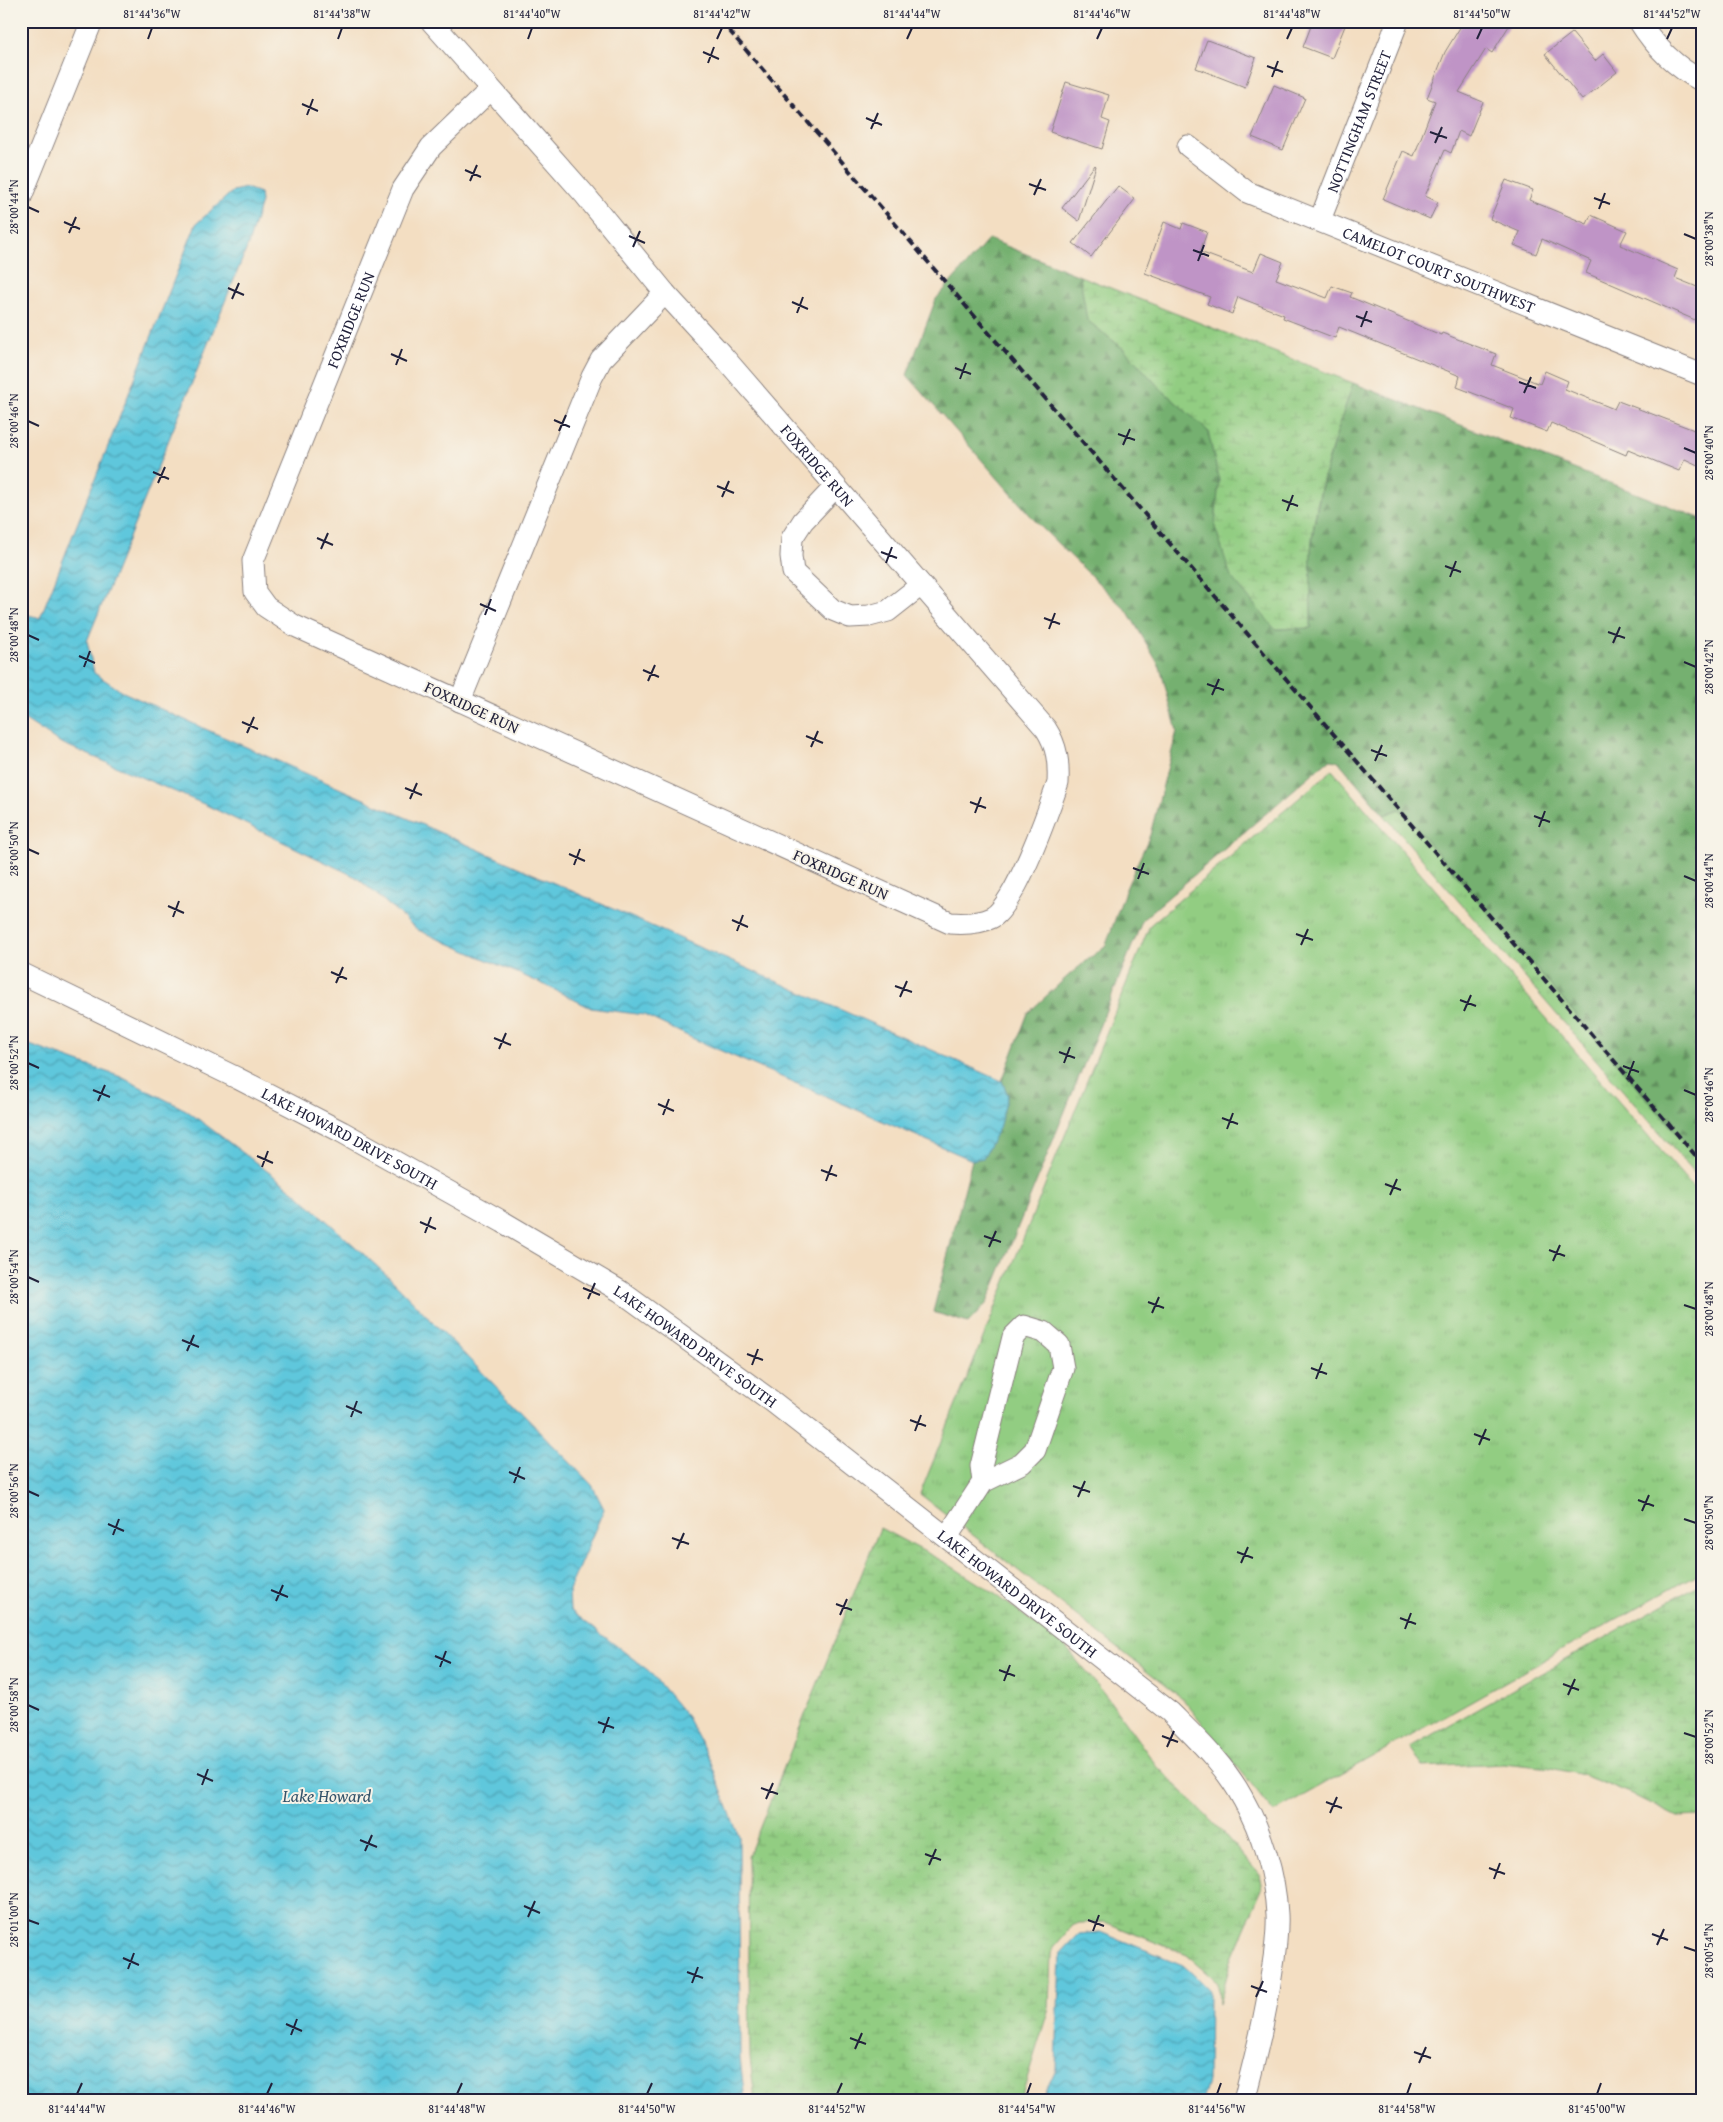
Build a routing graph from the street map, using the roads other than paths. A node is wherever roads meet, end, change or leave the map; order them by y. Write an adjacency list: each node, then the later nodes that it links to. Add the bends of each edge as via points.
1 (92, 21): 8 (street)
2 (431, 21): 6 (street, FOXRIDGE RUN)
3 (1398, 21): 9 (street, NOTTINGHAM STREET)
4 (1639, 21): 5 (street, via 1663,54)
5 (1702, 81)
6 (491, 90): 10 (street, FOXRIDGE RUN, via 585,195); 14 (street, FOXRIDGE RUN, via 431,146 403,189 253,561 254,592 280,617)
7 (1188, 146): 9 (street, CAMELOT COURT SOUTHWEST, via 1247,192)
8 (21, 197)
9 (1320, 220): 11 (street, CAMELOT COURT SOUTHWEST)
10 (665, 294): 12 (street, FOXRIDGE RUN); 14 (street, via 601,360 592,377)
11 (1702, 375)
12 (834, 486): 13 (street, FOXRIDGE RUN); 13 (street, via 792,538 794,572 833,610 850,616 888,611)
13 (921, 585): 14 (street, FOXRIDGE RUN, via 1046,729 1054,742 1059,765 1055,791 1015,889 1004,907 992,918 968,924 950,923)
14 (460, 700)
15 (21, 973): 17 (street, LAKE HOWARD DRIVE SOUTH, via 342,1132 620,1291 773,1402)
16 (983, 1482): 16 (street, via 1022,1462 1035,1450 1063,1368 1059,1345 1044,1332 1024,1326 1013,1337 981,1466); 17 (street)
17 (947, 1537): 18 (street, LAKE HOWARD DRIVE SOUTH, via 1170,1712 1208,1751 1243,1798 1262,1840 1277,1915 1267,2004)
18 (1244, 2101)

